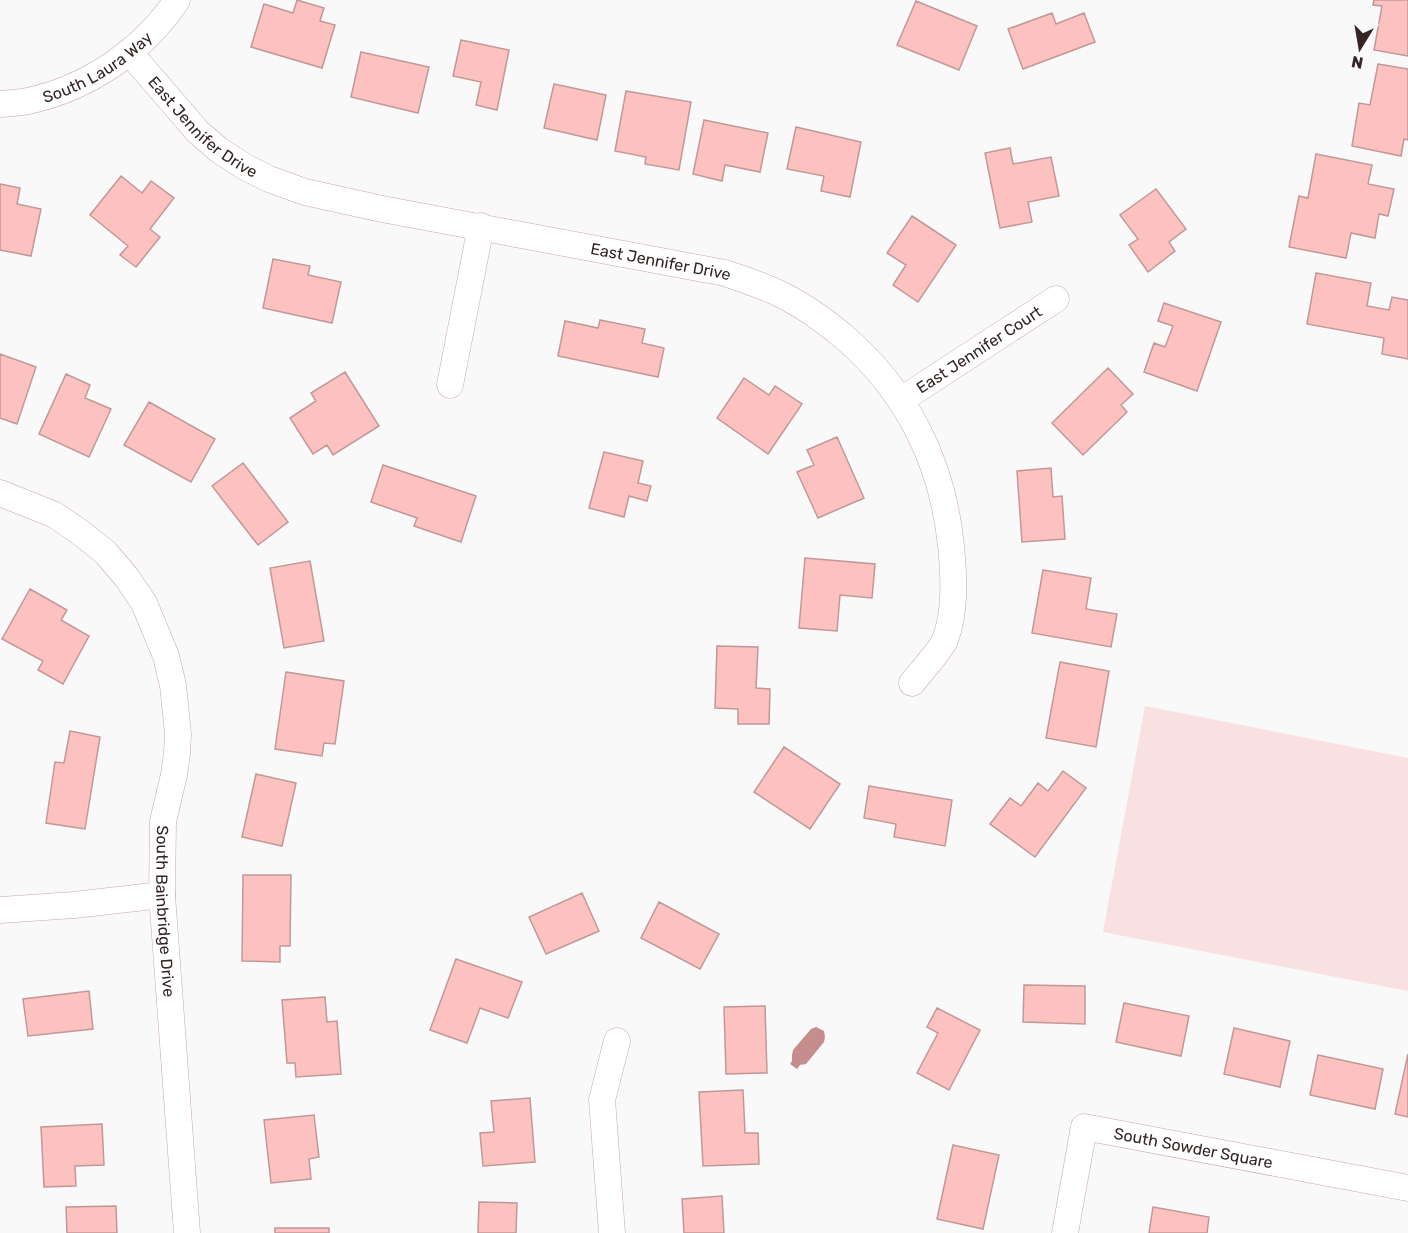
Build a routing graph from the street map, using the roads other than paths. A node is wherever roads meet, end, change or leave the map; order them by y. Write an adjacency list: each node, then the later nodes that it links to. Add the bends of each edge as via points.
1 (177, 0): 2 (street, South Laura Way, via 150,35)
2 (129, 52): 3 (street, South Laura Way, via 75,86 27,101); 4 (street, East Jennifer Drive, via 198,132 219,150 269,179 327,197)
3 (0, 104)
4 (481, 226): 6 (street); 7 (street, East Jennifer Drive, via 725,273 760,285 785,296 833,328 877,369)
5 (1056, 299): 7 (street, East Jennifer Court)
6 (450, 385)
7 (901, 400): 9 (street, East Jennifer Drive, via 921,435 941,490 953,561 951,615 944,642)
8 (0, 493): 10 (street, South Bainbridge Drive, via 55,515 105,553 144,603 156,629 174,685 178,734 174,775 163,820)
9 (912, 684)
10 (162, 895): 11 (street); 14 (street, South Bainbridge Drive)
11 (0, 910)
12 (617, 1041): 15 (street, via 602,1100)
13 (1408, 1188): 16 (street, South Sowder Square, via 1083,1126)
14 (187, 1233)
15 (612, 1233)
16 (1065, 1233)

